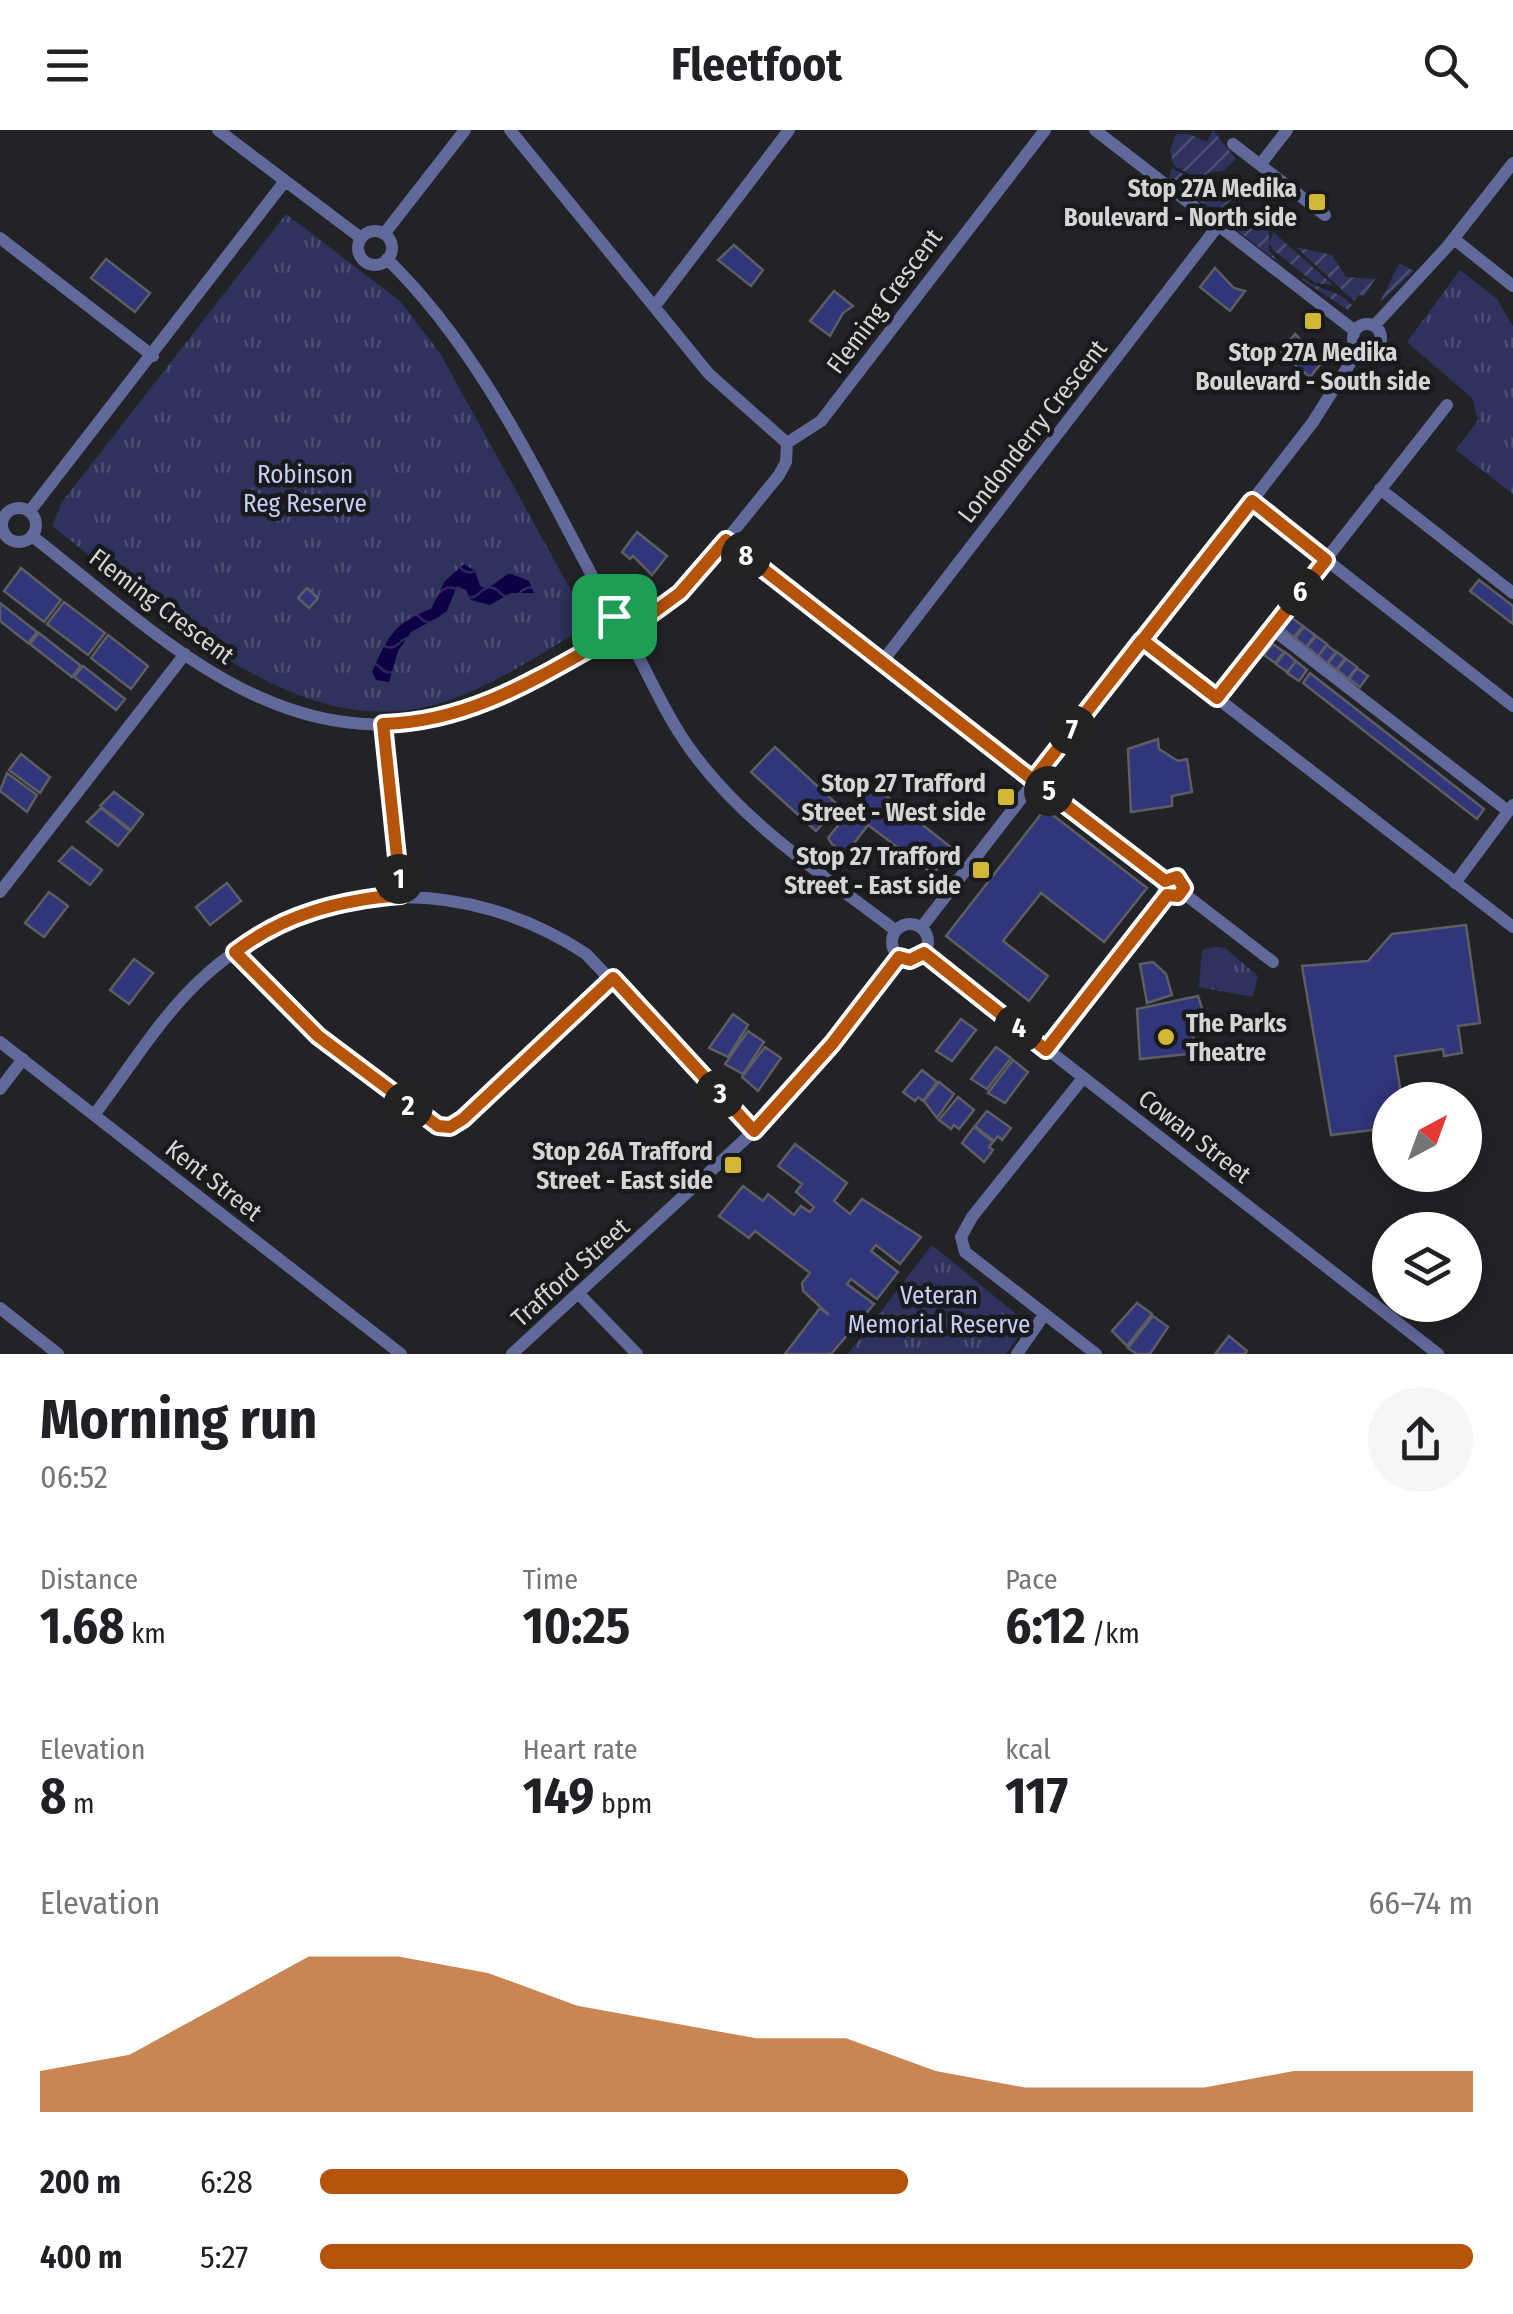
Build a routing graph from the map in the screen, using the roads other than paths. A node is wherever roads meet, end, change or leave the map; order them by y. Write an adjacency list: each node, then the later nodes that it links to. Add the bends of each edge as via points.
1 (218, 130): 12 (street)
2 (464, 130): 15 (street)
3 (510, 130): 21 (street)
4 (770, 130): 8 (street)
5 (1044, 130): 27 (street, Fleming Crescent, via 821,421)
6 (1095, 130): 14 (street)
7 (1287, 130): 11 (street)
8 (786, 134): 21 (street)
9 (1233, 144): 11 (street)
10 (1513, 163): 18 (street)
11 (1260, 165): 13 (street)
12 (285, 181): 17 (street); 25 (street)
13 (1325, 214)
14 (1217, 227): 23 (street); 44 (street, Londonderry Crescent)
15 (384, 234): 17 (street); 19 (street, via 392,246)
16 (0, 238): 25 (street)
17 (361, 238): 19 (street, via 362,259)
18 (1454, 238): 20 (street); 22 (street)
19 (387, 259): 37 (street, via 440,316 484,382)
20 (1513, 286)
21 (654, 307): 27 (street, via 709,374)
22 (1374, 326): 23 (street); 24 (street, via 1378,346)
23 (1355, 331): 24 (street)
24 (1359, 349): 29 (street)
25 (152, 356): 31 (street)
26 (1447, 406): 28 (street)
27 (787, 443): 33 (street, via 779,475)
28 (1380, 489): 35 (street); 36 (street)
29 (1252, 501): 35 (street); 41 (street)
30 (4, 510): 31 (street); 34 (street)
31 (30, 511): 32 (street, via 36,523)
32 (32, 536): 34 (street); 43 (street, Fleming Crescent)
33 (726, 540): 38 (street, via 680,593); 44 (street)
34 (5, 544)
35 (1326, 560): 39 (street); 46 (street)
36 (1513, 593)
37 (614, 616): 38 (street, via 625,613); 40 (street, via 606,628)
38 (639, 623): 42 (street)
39 (1272, 629): 45 (street); 49 (street)
40 (609, 638): 42 (street, via 616,645); 47 (street, Fleming Crescent, via 477,708)
41 (1142, 640): 45 (street); 48 (street)
42 (632, 644): 56 (street, via 688,746 730,796)
43 (185, 654): 47 (street, Fleming Crescent, via 274,706); 52 (street)
44 (882, 662): 48 (street)
45 (1217, 698): 50 (street)
46 (1513, 706)
47 (383, 724): 53 (street)
48 (1033, 780): 51 (street); 54 (street)
49 (1510, 808): 50 (street)
50 (1456, 883): 55 (street)
51 (1166, 888): 60 (street, via 1182,892); 63 (street)
52 (0, 892)
53 (401, 895): 57 (street, via 322,907 282,922); 61 (street, via 512,915 554,932)
54 (921, 928): 56 (street, via 905,924); 58 (street, via 928,942)
55 (1513, 928)
56 (895, 930): 59 (street, via 892,947)
57 (235, 952): 61 (street, via 318,1036 438,1126 450,1127); 67 (street, via 176,1005)
58 (924, 953): 59 (street); 63 (street, Cowan Street)
59 (899, 957): 68 (street, Trafford Street)
60 (1273, 962)
61 (613, 978): 68 (street)
62 (0, 1042): 64 (street, Kent Street)
63 (1046, 1050): 65 (street, Cowan Street)
64 (23, 1060): 66 (street); 67 (street, Kent Street)
65 (1082, 1078): 71 (street, via 962,1237 963,1246); 78 (street, Cowan Street)
66 (0, 1089)
67 (94, 1115): 73 (street, Kent Street)
68 (754, 1131): 69 (street, Trafford Street)
69 (579, 1294): 74 (street, Trafford Street); 75 (street)
70 (0, 1308): 72 (street)
71 (1044, 1316): 76 (street); 77 (street)
72 (58, 1354)
73 (400, 1354)
74 (512, 1354)
75 (637, 1354)
76 (1017, 1354)
77 (1096, 1354)
78 (1438, 1354)

